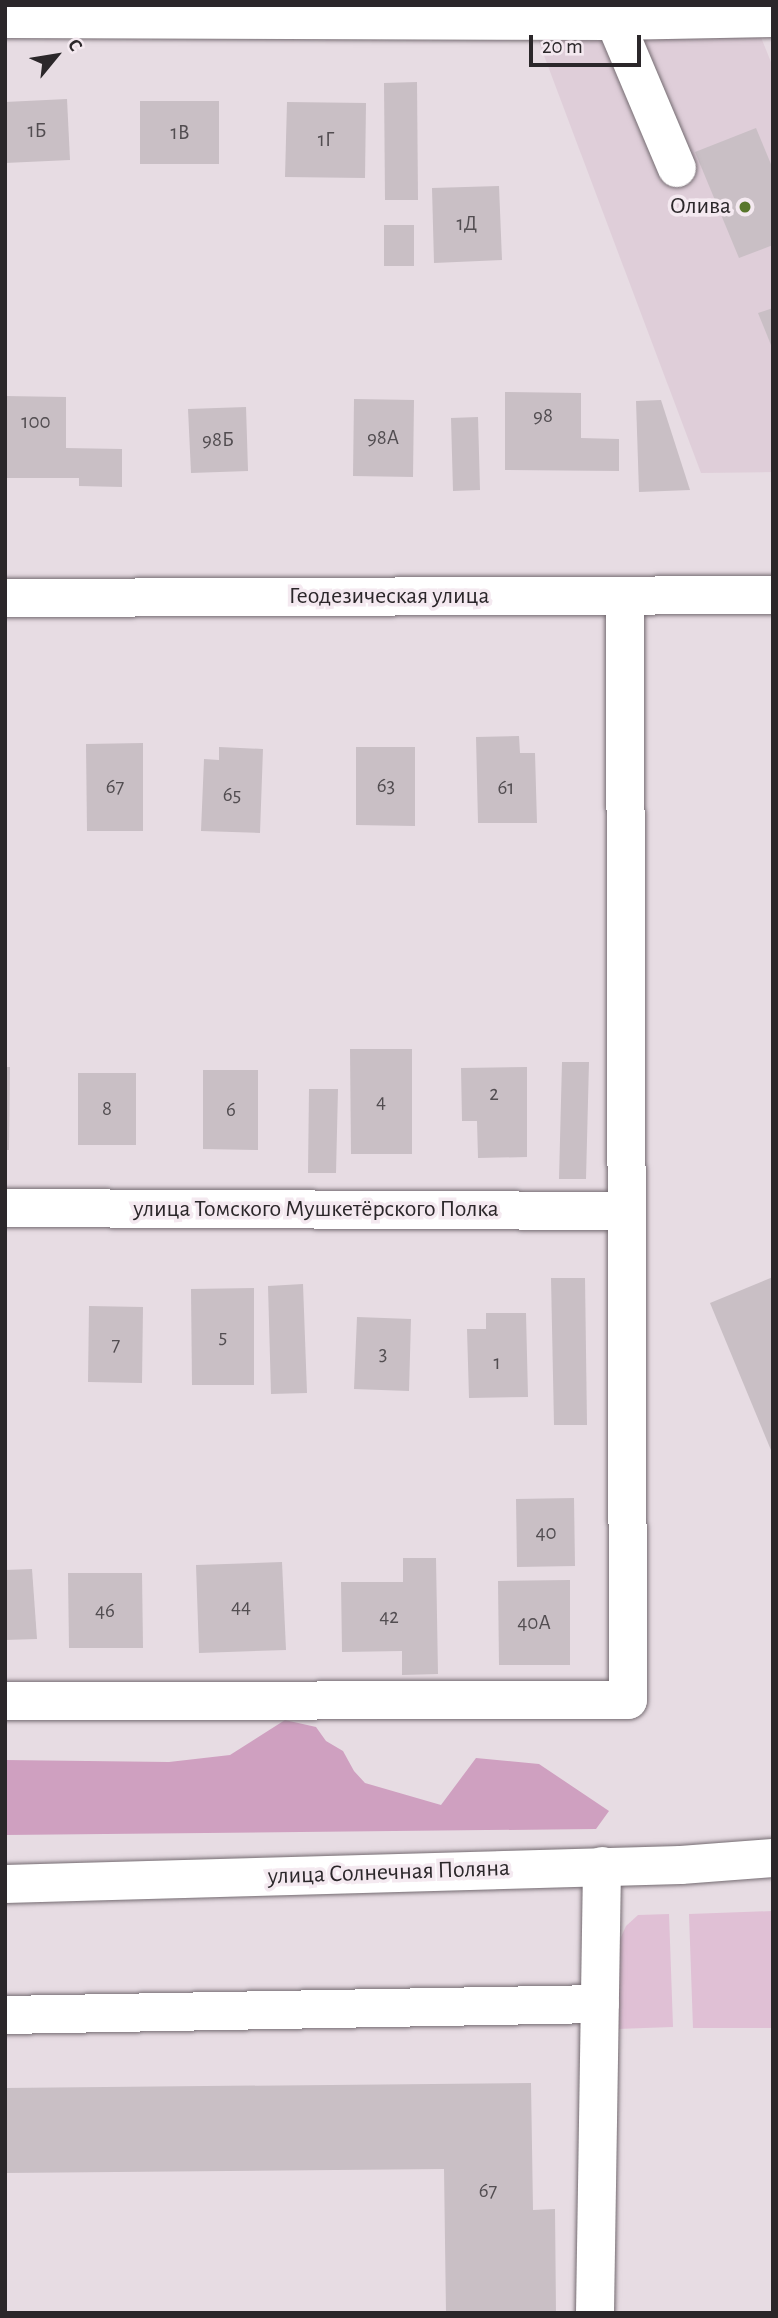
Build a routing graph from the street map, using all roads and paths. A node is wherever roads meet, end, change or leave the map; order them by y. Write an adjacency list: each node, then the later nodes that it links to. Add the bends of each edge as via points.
1 (611, 13): 2 (street); 3 (street); 4 (street)
2 (773, 18)
3 (5, 19)
4 (677, 168)
5 (625, 596): 6 (street, Геодезическая улица); 7 (street, Геодезическая улица); 9 (street)
6 (773, 596)
7 (5, 598)
8 (5, 1208): 9 (street, улица Томского Мушкетёрского Полка)
9 (626, 1211): 10 (street, via 628,1700)
10 (5, 1701)
11 (773, 1858): 12 (street, улица Солнечная Поляна)
12 (602, 1867): 13 (street, улица Солнечная Поляна); 14 (street)
13 (5, 1884)
14 (600, 2004): 15 (street); 16 (street)
15 (5, 2015)
16 (595, 2313)

